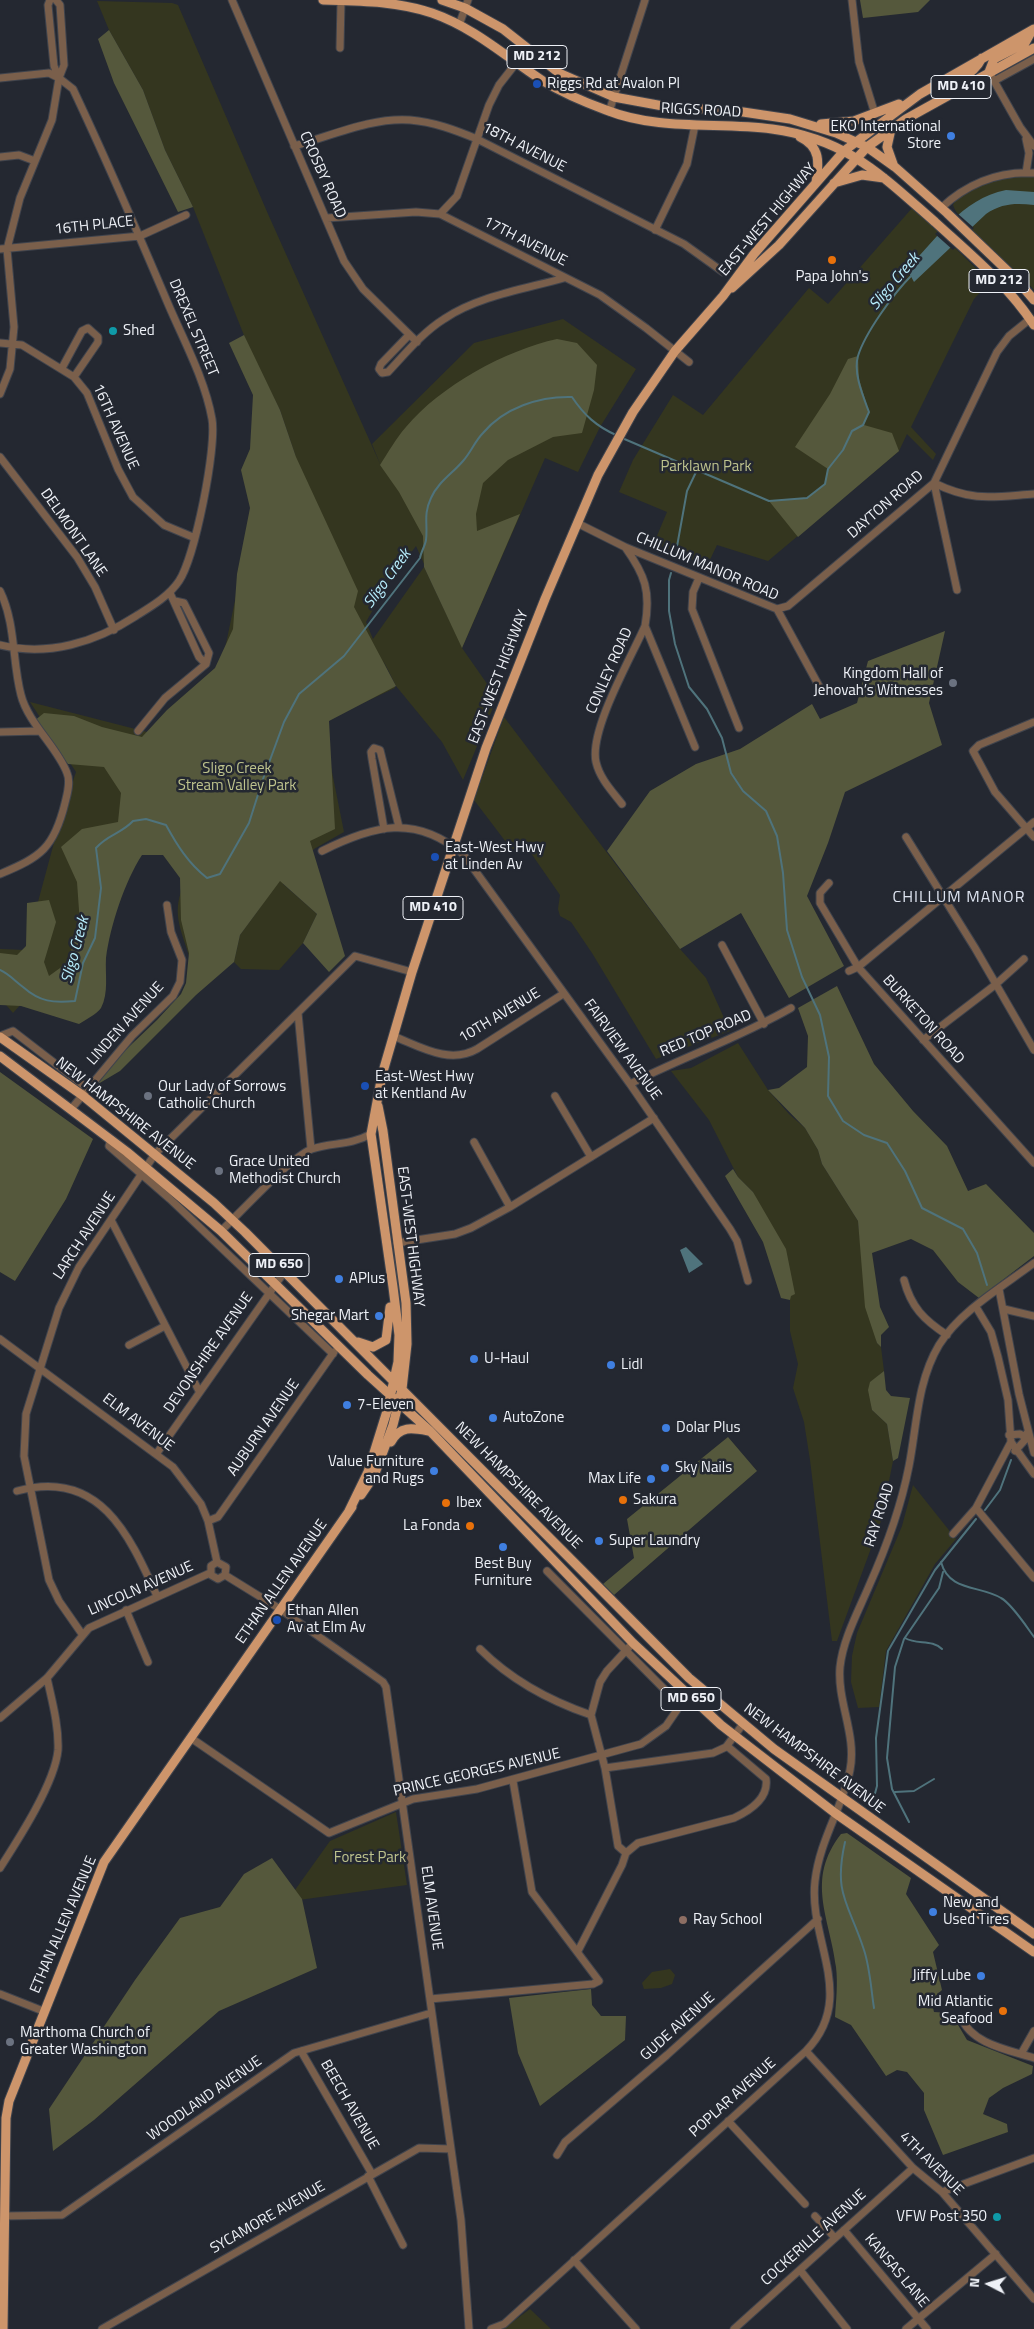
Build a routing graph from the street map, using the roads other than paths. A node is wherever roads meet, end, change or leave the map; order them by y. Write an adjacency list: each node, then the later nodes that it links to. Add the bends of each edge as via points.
1 (50, 0): 19 (street, DREXEL STREET, via 54,66)
2 (56, 0): 19 (street, via 60,5 64,65)
3 (232, 0): 33 (street, CROSBY ROAD)
4 (323, 0): 8 (main road, RIGGS ROAD / MD 212)
5 (442, 0): 9 (main road, RIGGS ROAD / MD 212)
6 (645, 0): 23 (street)
7 (852, 0): 25 (street, via 859,62)
8 (341, 1): 10 (main road, RIGGS ROAD / MD 212, via 403,6 433,13); 12 (street)
9 (466, 4): 10 (street); 23 (main road, RIGGS ROAD / MD 212, via 559,73)
10 (459, 25): 16 (main road, RIGGS ROAD / MD 212)
11 (1033, 30): 14 (main road, EAST-WEST HIGHWAY / MD 410); 17 (main road, via 1025,43 994,59)
12 (340, 48)
13 (1034, 48): 17 (main road, EAST-WEST HIGHWAY / MD 410)
14 (982, 58): 21 (main road, EAST-WEST HIGHWAY / MD 410); 22 (main road, via 977,68 955,82)
15 (1034, 59): 20 (street)
16 (517, 62): 24 (main road, RIGGS ROAD / MD 212, via 557,89); 31 (street, via 493,96)
17 (988, 72): 20 (street); 22 (main road, EAST-WEST HIGHWAY / MD 410)
18 (0, 78): 19 (street, via 49,73)
19 (59, 78): 39 (street, via 52,120); 50 (street, DREXEL STREET, via 73,89)
20 (994, 81): 30 (street)
21 (920, 94): 25 (main road); 32 (main road, EAST-WEST HIGHWAY / MD 410)
22 (946, 96): 28 (main road, EAST-WEST HIGHWAY / MD 410)
23 (614, 97): 24 (street); 26 (main road, RIGGS ROAD / MD 212, via 662,106 743,112)
24 (609, 112): 27 (main road, RIGGS ROAD / MD 212, via 638,120)
25 (874, 114): 26 (main road, via 841,124)
26 (800, 121): 32 (main road, RIGGS ROAD / MD 212)
27 (695, 125): 29 (main road, RIGGS ROAD / MD 212); 49 (street, via 687,164)
28 (891, 129): 34 (main road, EAST-WEST HIGHWAY / MD 410); 40 (main road, via 887,147)
29 (786, 131): 36 (main road, RIGGS ROAD / MD 212); 43 (main road, via 803,139 816,151 819,164)
30 (1026, 136): 35 (street); 41 (street)
31 (477, 139): 33 (street, 18TH AVENUE, via 443,126 400,120 374,123); 46 (street, via 457,196); 49 (street, 18TH AVENUE)
32 (856, 141): 34 (main road, RIGGS ROAD / MD 212); 36 (main road, EAST-WEST HIGHWAY / MD 410)
33 (294, 146): 48 (street, CROSBY ROAD)
34 (867, 146): 38 (main road, EAST-WEST HIGHWAY / MD 410); 40 (main road, RIGGS ROAD / MD 212)
35 (1034, 146)
36 (844, 151): 38 (main road, RIGGS ROAD / MD 212); 43 (main road, EAST-WEST HIGHWAY / MD 410)
37 (0, 157): 39 (street, via 19,155)
38 (856, 158): 42 (main road, RIGGS ROAD / MD 212); 44 (main road, EAST-WEST HIGHWAY / MD 410)
39 (35, 161): 51 (street)
40 (894, 167): 45 (main road, RIGGS ROAD / MD 212)
41 (1030, 173): 45 (street, via 986,179)
42 (888, 179): 44 (main road, via 862,175); 56 (main road, RIGGS ROAD / MD 212, via 1000,283)
43 (816, 183): 54 (main road, EAST-WEST HIGHWAY / MD 410)
44 (833, 183): 54 (main road, EAST-WEST HIGHWAY / MD 410, via 779,244)
45 (941, 208): 55 (main road, RIGGS ROAD / MD 212)
46 (440, 214): 48 (street, 17TH AVENUE, via 416,212); 53 (street, 17TH AVENUE)
47 (186, 215): 50 (street, 16TH PLACE)
48 (327, 218): 57 (street, CROSBY ROAD, via 350,271 371,298)
49 (655, 230): 52 (street, 18TH AVENUE, via 690,248)
50 (140, 236): 51 (street, 16TH PLACE); 70 (street, DREXEL STREET, via 202,382 212,420 213,444)
51 (3, 249): 60 (street)
52 (723, 272)
53 (564, 278): 59 (street, via 453,313); 61 (street, 17TH AVENUE, via 612,303)
54 (722, 296): 61 (main road, EAST-WEST HIGHWAY / MD 410)
55 (1034, 300)
56 (1032, 322): 67 (street, DAYTON ROAD, via 1009,336 997,352)
57 (409, 335): 59 (street, CROSBY ROAD); 59 (street, via 381,364 380,371 388,372)
58 (0, 342): 60 (street, 16TH AVENUE)
59 (417, 342)
60 (14, 343): 63 (street, 16TH AVENUE); 65 (street, via 10,369)
61 (675, 351): 62 (street, 17TH AVENUE); 69 (main road, EAST-WEST HIGHWAY / MD 410, via 614,443)
62 (689, 362)
63 (62, 368): 64 (street, 16TH AVENUE); 64 (street, via 82,330 92,330 98,342)
64 (74, 377): 70 (street, 16TH AVENUE, via 90,399 133,497 164,525)
65 (0, 394)
66 (0, 457): 78 (street, DELMONT LANE, via 77,557)
67 (934, 483): 68 (street, via 975,498); 73 (street); 76 (street, DAYTON ROAD, via 788,606)
68 (1034, 494)
69 (577, 523): 71 (street, CHILLUM MANOR ROAD); 95 (main road, EAST-WEST HIGHWAY / MD 410, via 486,748)
70 (195, 538): 75 (street, DREXEL STREET, via 186,568)
71 (625, 547): 72 (street, CHILLUM MANOR ROAD); 77 (street, CONLEY ROAD, via 637,563 646,584 648,604)
72 (699, 578): 76 (street, CHILLUM MANOR ROAD); 83 (street, via 693,592 692,609)
73 (957, 590)
74 (0, 592): 80 (street)
75 (170, 593): 78 (street); 85 (street, via 199,657 206,664 165,698)
76 (777, 609): 81 (street, CHILLUM MANOR ROAD)
77 (644, 626): 87 (street); 88 (street, CONLEY ROAD, via 596,741 596,762 602,777)
78 (114, 630): 80 (street, via 69,646)
79 (0, 645): 80 (street)
80 (14, 648): 84 (street, via 22,697)
81 (819, 686)
82 (1034, 722): 91 (street, via 974,749 975,757 996,792)
83 (739, 728)
84 (40, 731): 86 (street); 97 (street, via 68,774 67,792 53,838 40,854 28,863)
85 (138, 731)
86 (0, 732)
87 (695, 746)
88 (622, 804)
89 (1034, 822): 91 (street)
90 (399, 827): 92 (street); 92 (street, via 380,750 374,748 371,752); 95 (street, via 432,834)
91 (1026, 828): 94 (street); 99 (street)
92 (384, 830): 96 (street, via 347,838)
93 (906, 837): 99 (street)
94 (1034, 837)
95 (454, 846): 105 (main road, EAST-WEST HIGHWAY / MD 410); 107 (street, FAIRVIEW AVENUE, via 472,866)
96 (322, 851)
97 (0, 874)
98 (829, 883): 103 (street, BURKETON ROAD, via 820,893 820,903)
99 (942, 896): 103 (street); 106 (street)
100 (167, 905): 117 (street, LINDEN AVENUE, via 171,932 182,960 180,982 172,996)
101 (722, 945): 110 (street)
102 (1024, 959): 106 (street)
103 (858, 967): 104 (street); 113 (street, BURKETON ROAD)
104 (850, 971)
105 (412, 972): 109 (street, LARCH AVENUE, via 355,956); 112 (main road, EAST-WEST HIGHWAY / MD 410)
106 (995, 986): 113 (street); 114 (street)
107 (563, 994): 112 (street, 10TH AVENUE, via 464,1055 438,1054); 116 (street, FAIRVIEW AVENUE)
108 (791, 1008): 110 (street, RED TOP ROAD)
109 (298, 1013): 124 (street); 125 (street, LARCH AVENUE)
110 (764, 1024): 116 (street, RED TOP ROAD, via 690,1058 669,1063)
111 (0, 1036): 117 (main road, NEW HAMPSHIRE AVENUE / MD 650)
112 (393, 1036): 119 (main road, EAST-WEST HIGHWAY / MD 410)
113 (924, 1040): 127 (street, BURKETON ROAD)
114 (1034, 1050)
115 (0, 1056): 120 (main road, NEW HAMPSHIRE AVENUE / MD 650)
116 (630, 1084): 121 (street, FAIRVIEW AVENUE)
117 (85, 1091): 120 (street, LINDEN AVENUE); 125 (main road, NEW HAMPSHIRE AVENUE / MD 650)
118 (555, 1096): 126 (street)
119 (377, 1104): 122 (main road, EAST-WEST HIGHWAY / MD 410); 133 (main road, EAST-WEST HIGHWAY / MD 410)
120 (72, 1108): 128 (main road, NEW HAMPSHIRE AVENUE / MD 650)
121 (654, 1118): 126 (street); 137 (street, FAIRVIEW AVENUE, via 733,1234)
122 (371, 1134): 124 (street, via 357,1142); 139 (main road, EAST-WEST HIGHWAY / MD 410)
123 (474, 1142): 129 (street)
124 (311, 1149): 131 (street, via 295,1160)
125 (155, 1154): 128 (street, LARCH AVENUE); 131 (main road, NEW HAMPSHIRE AVENUE / MD 650)
126 (592, 1157): 129 (street)
127 (1034, 1163)
128 (144, 1171): 130 (street, LARCH AVENUE); 132 (main road, NEW HAMPSHIRE AVENUE / MD 650); 141 (street)
129 (510, 1207): 133 (street, via 463,1232)
130 (111, 1220): 145 (street); 152 (street, LARCH AVENUE, via 66,1289)
131 (232, 1220): 132 (street); 135 (main road, NEW HAMPSHIRE AVENUE / MD 650)
132 (221, 1231): 138 (main road, NEW HAMPSHIRE AVENUE / MD 650)
133 (396, 1243): 154 (main road, EAST-WEST HIGHWAY / MD 410, via 406,1304 407,1344)
134 (1034, 1263): 140 (street, RAY ROAD)
135 (285, 1270): 138 (street, DEVONSHIRE AVENUE); 148 (main road, NEW HAMPSHIRE AVENUE / MD 650)
136 (904, 1280): 146 (street, via 912,1304 921,1316)
137 (748, 1281)
138 (275, 1282): 141 (street, DEVONSHIRE AVENUE); 150 (main road, NEW HAMPSHIRE AVENUE / MD 650)
139 (393, 1288): 148 (main road, via 386,1340 373,1347); 153 (main road, EAST-WEST HIGHWAY / MD 410, via 398,1335)
140 (999, 1289): 142 (street, RAY ROAD); 143 (street)
141 (268, 1292): 151 (street); 155 (street, DEVONSHIRE AVENUE)
142 (976, 1307): 146 (street, RAY ROAD); 160 (street, via 991,1332 998,1357 1008,1400)
143 (1004, 1309): 144 (street); 159 (street)
144 (1034, 1316)
145 (165, 1326): 149 (street); 155 (street)
146 (947, 1336): 195 (street, RAY ROAD, via 931,1360 923,1382 908,1468 889,1536 842,1652 840,1687 850,1733 851,1768)
147 (0, 1339): 152 (street, ELM AVENUE)
148 (352, 1339): 153 (main road, NEW HAMPSHIRE AVENUE / MD 650)
149 (129, 1345)
150 (339, 1345): 151 (street, AUBURN AVENUE); 156 (main road, NEW HAMPSHIRE AVENUE / MD 650)
151 (333, 1354): 170 (street, AUBURN AVENUE, via 218,1517)
152 (40, 1368): 162 (street, ELM AVENUE); 166 (street, LARCH AVENUE, via 24,1432 24,1456)
153 (394, 1381): 154 (main road, NEW HAMPSHIRE AVENUE / MD 650); 156 (main road, EAST-WEST HIGHWAY / MD 410)
154 (402, 1389): 157 (main road, EAST-WEST HIGHWAY / MD 410); 188 (main road, NEW HAMPSHIRE AVENUE / MD 650, via 689,1678)
155 (199, 1392): 162 (street, DEVONSHIRE AVENUE)
156 (391, 1396): 157 (main road, NEW HAMPSHIRE AVENUE / MD 650); 169 (main road, ETHAN ALLEN AVENUE / MD 410, via 368,1472)
157 (399, 1403): 158 (main road, NEW HAMPSHIRE AVENUE / MD 650); 165 (main road, ETHAN ALLEN AVENUE / MD 410)
158 (430, 1431): 165 (main road, via 409,1428 396,1433); 181 (main road, NEW HAMPSHIRE AVENUE / MD 650)
159 (1027, 1433): 160 (street); 161 (street); 163 (street)
160 (1010, 1438): 161 (street); 168 (street)
161 (1015, 1451): 164 (street)
162 (157, 1453): 170 (street, ELM AVENUE, via 188,1485)
163 (1034, 1453)
164 (1034, 1474)
165 (374, 1476): 169 (main road, ETHAN ALLEN AVENUE / MD 410)
166 (30, 1488): 167 (street); 177 (street, via 63,1487 76,1490 99,1503 127,1534); 180 (street, LARCH AVENUE, via 49,1580)
167 (18, 1491)
168 (976, 1508): 171 (street); 176 (street)
169 (349, 1511): 178 (main road, ETHAN ALLEN AVENUE / MD 410)
170 (208, 1521): 172 (street, ELM AVENUE)
171 (953, 1534)
172 (217, 1562): 174 (street, via 211,1566); 175 (street, via 226,1566)
173 (547, 1571): 183 (street)
174 (210, 1573): 175 (street, via 215,1578); 177 (street, LINCOLN AVENUE)
175 (225, 1575): 178 (street, ELM AVENUE)
176 (1034, 1578)
177 (157, 1596): 179 (street, LINCOLN AVENUE)
178 (280, 1609): 190 (main road, ETHAN ALLEN AVENUE / MD 410); 196 (street, ELM AVENUE, via 383,1682)
179 (126, 1610): 180 (street, LINCOLN AVENUE); 184 (street)
180 (82, 1634): 185 (street, LINCOLN AVENUE)
181 (633, 1644): 183 (street); 189 (main road, NEW HAMPSHIRE AVENUE / MD 650)
182 (480, 1649): 186 (street, via 499,1668 519,1681)
183 (626, 1651): 186 (street, via 600,1682); 192 (street, PRINCE GEORGES AVENUE, via 677,1702 678,1710 666,1726 641,1744)
184 (148, 1662)
185 (47, 1678): 187 (street, LINCOLN AVENUE); 199 (street, via 58,1752 47,1785)
186 (590, 1715): 192 (street)
187 (0, 1718)
188 (743, 1724): 189 (street); 195 (main road, NEW HAMPSHIRE AVENUE / MD 650)
189 (734, 1736): 191 (street); 197 (main road, NEW HAMPSHIRE AVENUE / MD 650)
190 (191, 1738): 196 (street, PRINCE GEORGES AVENUE, via 330,1833); 206 (main road, ETHAN ALLEN AVENUE / MD 410, via 104,1862)
191 (727, 1746): 193 (street, via 713,1752); 198 (street, via 763,1775 767,1785 758,1803 734,1818 638,1844)
192 (602, 1756): 193 (street); 194 (street, PRINCE GEORGES AVENUE)
193 (606, 1768): 198 (street, via 618,1846)
194 (513, 1780): 196 (street, PRINCE GEORGES AVENUE); 202 (street, via 530,1886)
195 (842, 1799): 197 (street, RAY ROAD); 201 (main road, NEW HAMPSHIRE AVENUE / MD 650)
196 (402, 1803): 205 (street, ELM AVENUE)
197 (835, 1813): 200 (street, POPLAR AVENUE, via 822,1845 815,1882); 203 (main road, NEW HAMPSHIRE AVENUE / MD 650)
198 (626, 1853): 202 (street)
199 (0, 1868)
200 (818, 1919): 211 (street, POPLAR AVENUE, via 829,1968 830,2001 822,2029); 217 (street, GUDE AVENUE, via 565,2142)
201 (1034, 1934)
202 (578, 1950): 205 (street, via 599,1981)
203 (1034, 1952)
204 (0, 1994): 206 (street)
205 (430, 1999): 207 (street, ELM AVENUE)
206 (43, 2011): 215 (main road, ETHAN ALLEN AVENUE / MD 410, via 9,2101)
207 (431, 2013): 210 (street, WOODLAND AVENUE); 216 (street, ELM AVENUE)
208 (961, 2017): 212 (street, via 963,2024 981,2040)
209 (1034, 2031): 212 (street)
210 (301, 2051): 220 (street, BEECH AVENUE); 223 (street, WOODLAND AVENUE, via 62,2216)
211 (806, 2051): 214 (street, POPLAR AVENUE); 219 (street, 4TH AVENUE)
212 (1021, 2054): 213 (street)
213 (1034, 2058)
214 (728, 2121): 222 (street); 229 (street, POPLAR AVENUE)
215 (3, 2131): 223 (main road, ETHAN ALLEN AVENUE / MD 410)
216 (451, 2149): 220 (street, SYCAMORE AVENUE, via 419,2148); 235 (street, ELM AVENUE, via 461,2220)
217 (557, 2155)
218 (1034, 2158): 221 (street)
219 (913, 2168): 221 (street, 4TH AVENUE); 225 (street, COCKERILLE AVENUE)
220 (370, 2175): 227 (street, BEECH AVENUE); 234 (street, SYCAMORE AVENUE)
221 (942, 2192): 228 (street, 4TH AVENUE)
222 (805, 2204)
223 (5, 2216): 233 (main road, ETHAN ALLEN AVENUE / MD 410)
224 (814, 2216): 226 (street)
225 (844, 2230): 226 (street, COCKERILLE AVENUE); 232 (street, KANSAS LANE)
226 (835, 2238): 230 (street, COCKERILLE AVENUE)
227 (403, 2244)
228 (996, 2254): 231 (street, 4TH AVENUE); 232 (street)
229 (574, 2260): 236 (street, POPLAR AVENUE, via 504,2324); 237 (street)
230 (800, 2270): 238 (street, COCKERILLE AVENUE); 239 (street)
231 (1034, 2299)
232 (918, 2318): 240 (street); 241 (street, KANSAS LANE)
233 (3, 2329)
234 (102, 2329)
235 (469, 2329)
236 (491, 2329)
237 (636, 2329)
238 (734, 2329)
239 (847, 2329)
240 (906, 2329)
241 (927, 2329)

